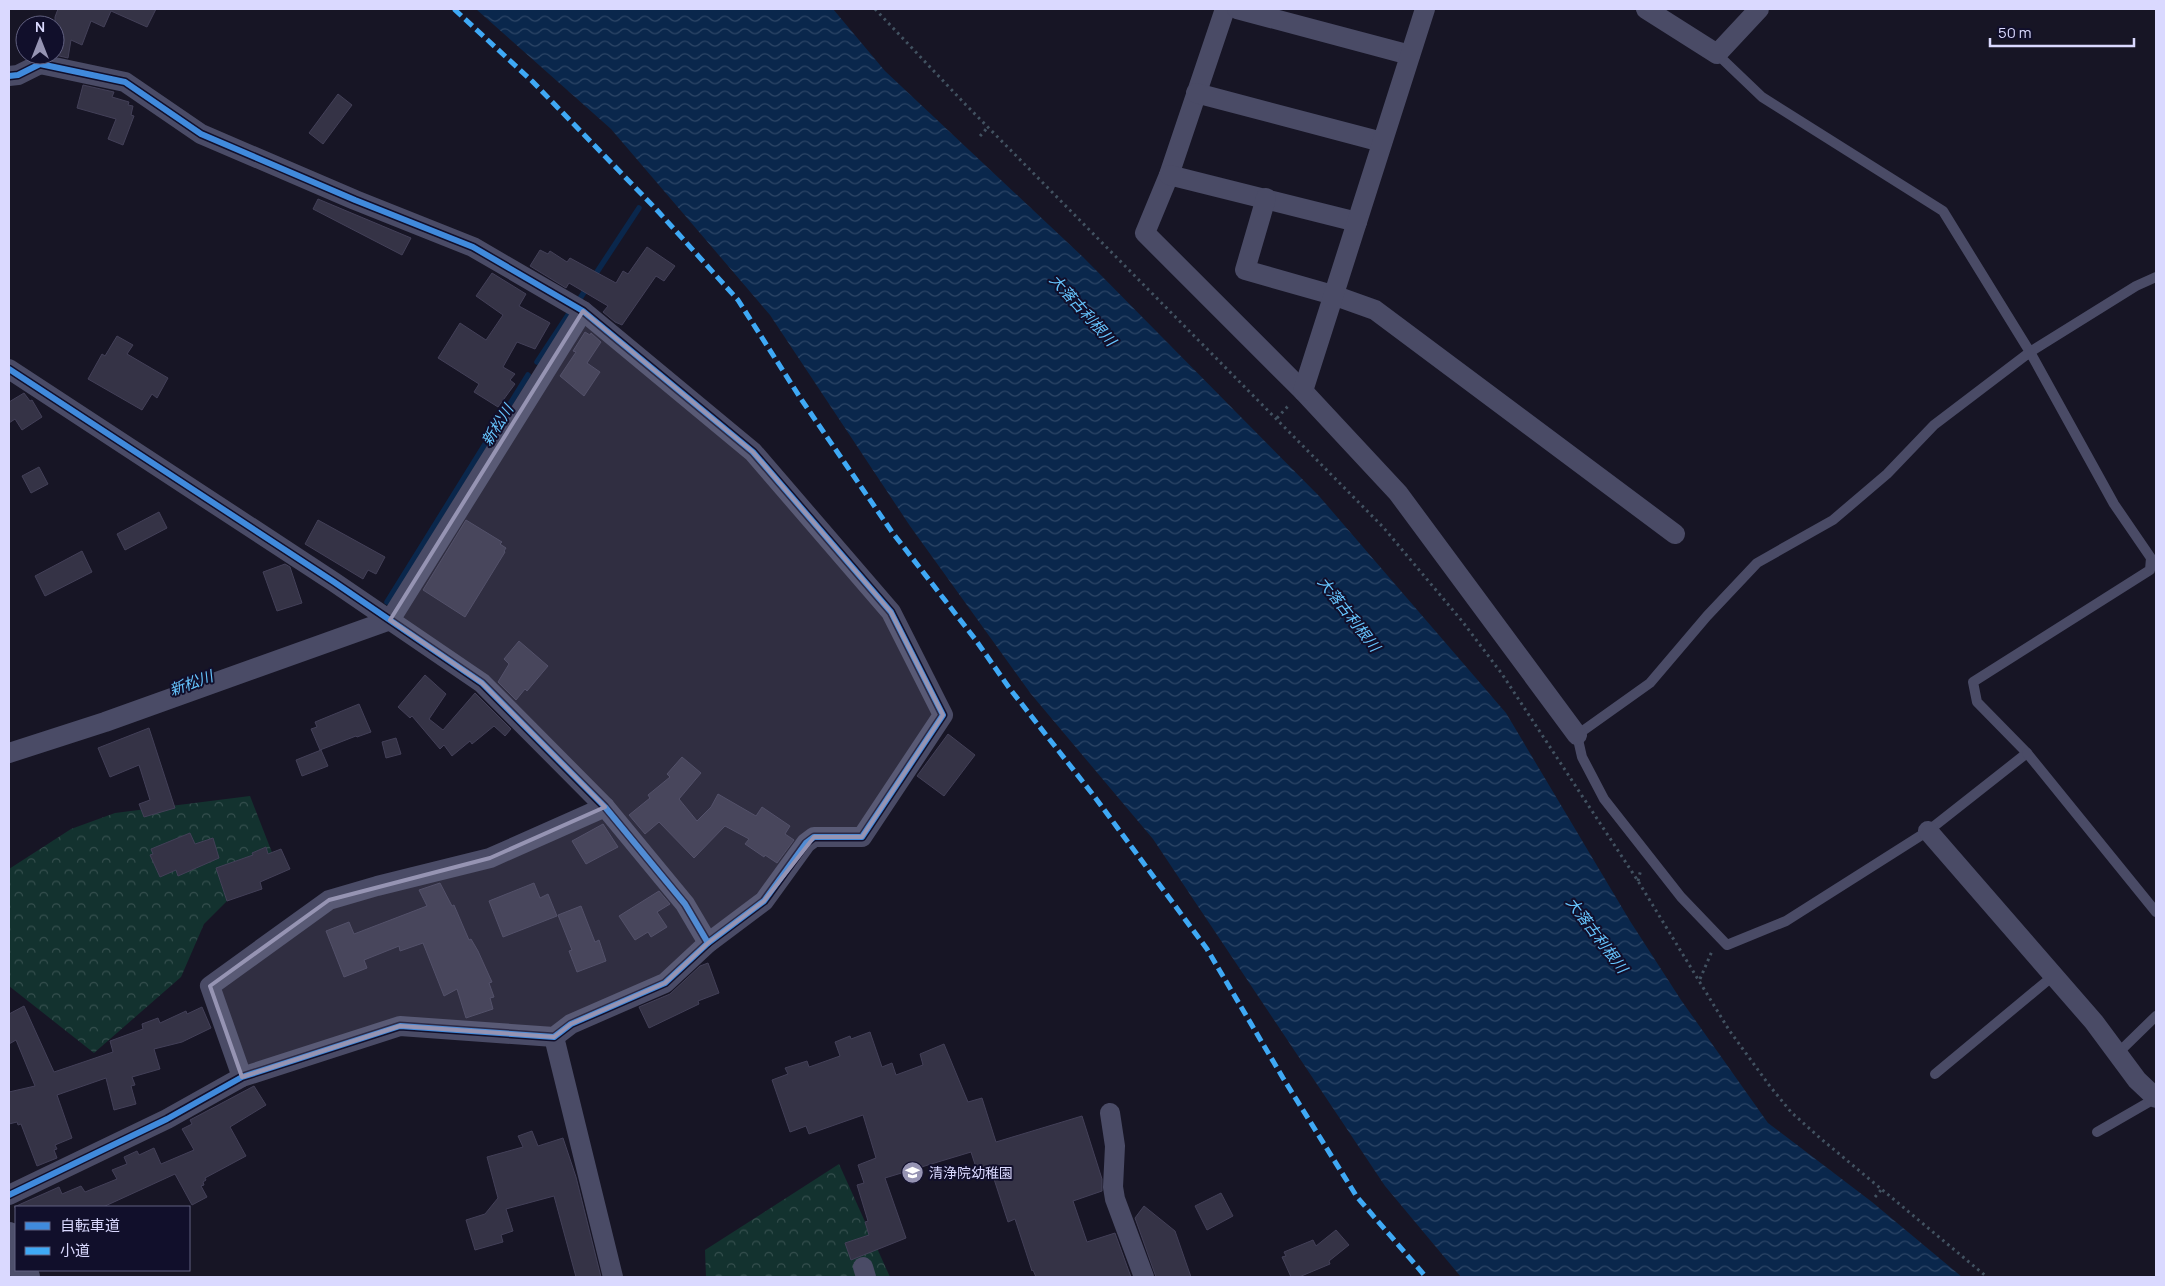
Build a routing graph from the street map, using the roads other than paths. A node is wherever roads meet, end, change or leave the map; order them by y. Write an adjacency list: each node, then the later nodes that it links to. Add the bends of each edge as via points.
1 (1224, 9): 9 (street)
2 (1237, 9): 7 (street)
3 (1425, 9): 7 (street)
4 (1646, 9): 6 (street)
5 (1759, 9): 6 (street)
6 (1717, 54): 17 (lane, via 1762,98 1943,211)
7 (1410, 55): 10 (street)
8 (9, 76): 16 (street, via 40,64 125,82 200,134 474,247)
9 (1196, 93): 10 (street); 11 (street)
10 (1382, 142): 13 (street)
11 (1169, 174): 12 (street); 19 (street, via 1146,233)
12 (1266, 198): 13 (street); 15 (street, via 1245,270)
13 (1356, 222): 15 (street)
14 (2156, 277): 17 (lane)
15 (1333, 295): 19 (street); 20 (street, via 1375,310)
16 (583, 311): 21 (street); 28 (street, via 754,452 891,612 943,715 862,837 814,837 806,843 764,901)
17 (2030, 352): 22 (lane, via 1934,426 1887,474 1833,520 1757,563 1650,683); 24 (lane, via 2114,504 2151,558 2150,570 1973,682 1976,702)
18 (9, 369): 21 (street)
19 (1303, 391): 22 (street, via 1398,493)
20 (1675, 534)
21 (390, 620): 23 (street, via 105,722); 25 (street, via 482,683)
22 (1577, 736): 26 (lane, via 1582,757 1604,799 1681,897 1727,944 1786,921)
23 (9, 752)
24 (2027, 753): 26 (lane); 27 (lane)
25 (605, 807): 28 (street, via 685,904); 34 (street, via 490,858 329,900 210,986)
26 (1928, 831): 29 (street)
27 (2156, 912)
28 (708, 943): 31 (street, via 665,983 571,1024)
29 (2053, 976): 32 (street, via 2094,1022); 33 (lane)
30 (2156, 1016): 32 (lane)
31 (554, 1037): 34 (street, via 400,1026); 41 (street)
32 (2117, 1054): 35 (street)
33 (1935, 1074)
34 (242, 1077): 38 (street, via 167,1119)
35 (2156, 1098): 37 (lane)
36 (1110, 1113): 42 (street, via 1115,1146 1115,1199)
37 (2097, 1132)
38 (9, 1195)
39 (9, 1236): 40 (main road)
40 (15, 1251)
41 (613, 1277)
42 (1144, 1277)

